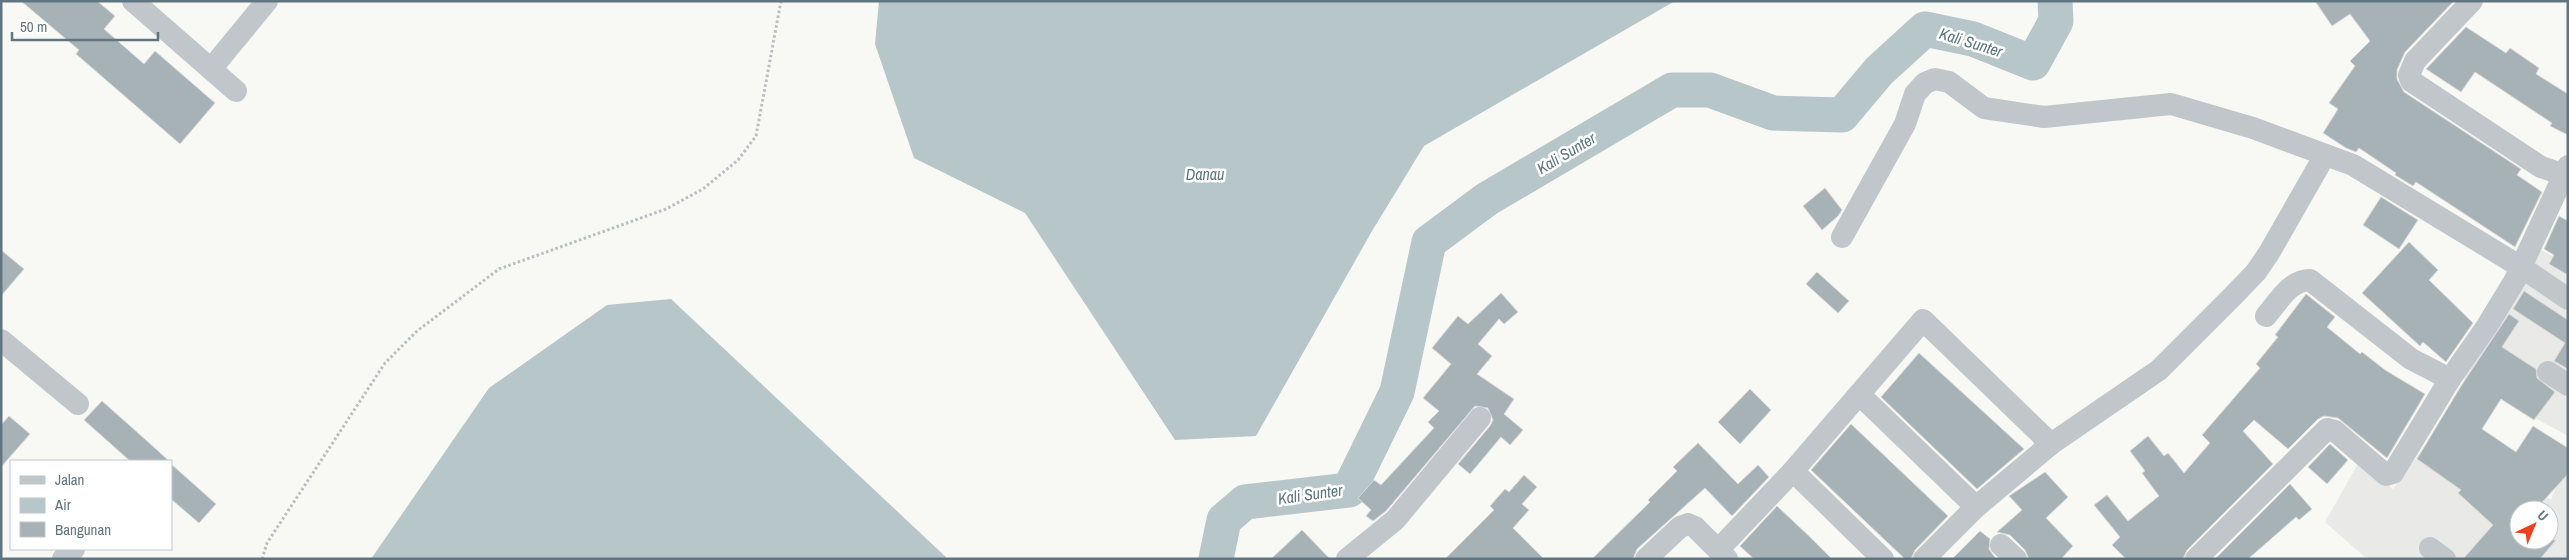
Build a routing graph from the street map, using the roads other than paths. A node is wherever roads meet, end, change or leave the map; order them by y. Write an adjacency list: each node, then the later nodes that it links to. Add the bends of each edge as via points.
1 (133, 1): 4 (street)
2 (267, 1): 4 (street)
3 (2472, 1): 7 (street, via 2415,61 2409,75 2412,81 2541,167)
4 (211, 69): 5 (street)
5 (236, 91)
6 (2325, 155): 8 (street, via 2254,128 2171,104 2044,117 1984,108 1949,82 1934,80 1925,83 1915,94 1905,124); 9 (street, via 2353,165); 19 (street, via 2269,253 2243,285 2159,370)
7 (2566, 172): 9 (street)
8 (1842, 237)
9 (2521, 267): 10 (street); 14 (street, via 2487,326)
10 (2568, 299)
11 (2266, 316): 14 (street, via 2292,285 2300,280 2310,280 2411,359)
12 (1, 340): 17 (street)
13 (2548, 372): 15 (street)
14 (2450, 379): 29 (street, via 2393,473 2386,475 2336,431 2327,429)
15 (2568, 385)
16 (1860, 395): 19 (street, via 1921,317); 20 (street); 21 (street)
17 (78, 404)
18 (1480, 418): 24 (street, via 1395,520)
19 (2051, 444): 21 (street)
20 (1793, 471): 23 (street); 27 (street)
21 (1976, 507): 28 (street)
22 (73, 550): 25 (street)
23 (1723, 554): 26 (street, via 1688,524)
24 (1356, 556)
25 (63, 559)
26 (1646, 559)
27 (1883, 559)
28 (1924, 559)
29 (2196, 559)

